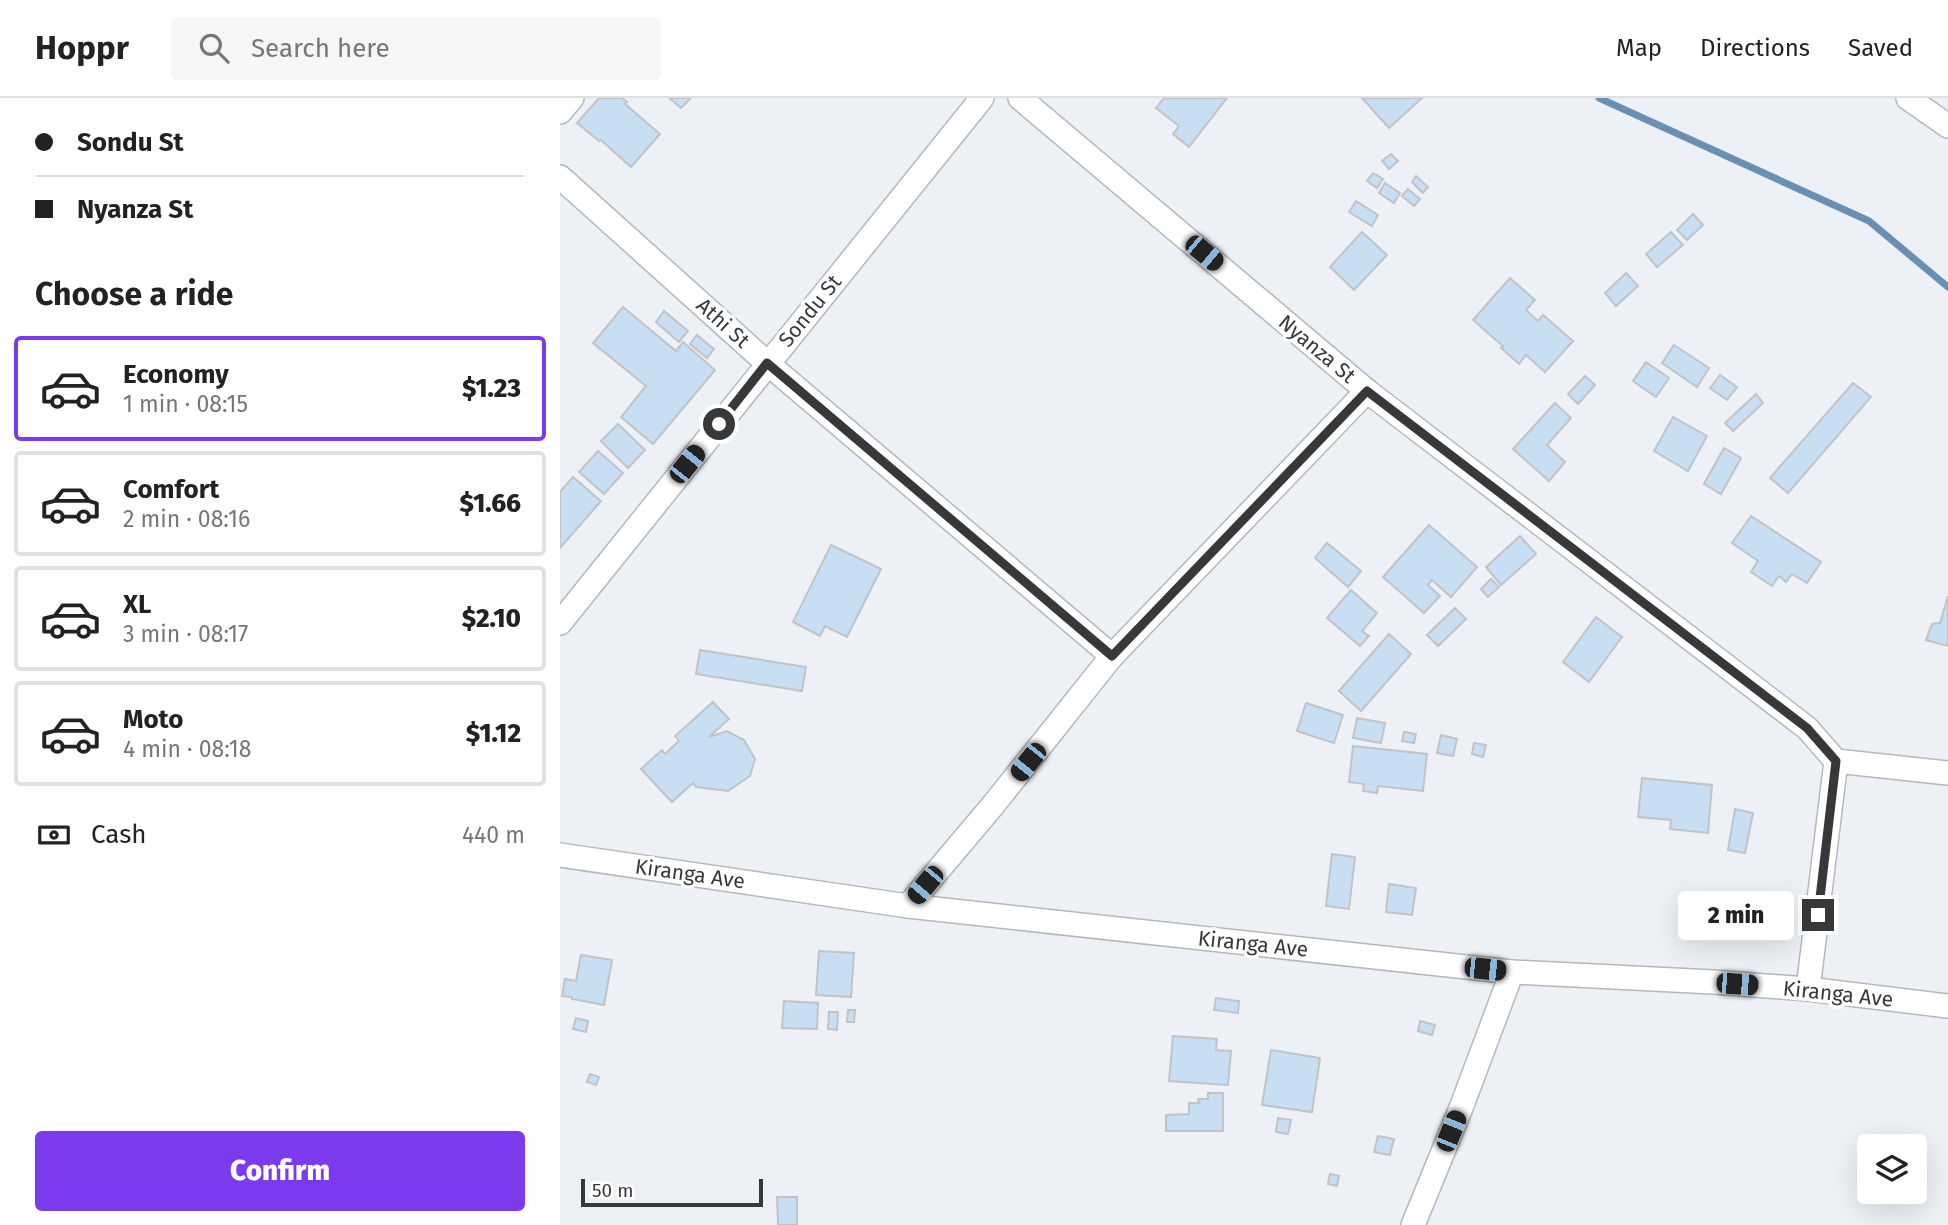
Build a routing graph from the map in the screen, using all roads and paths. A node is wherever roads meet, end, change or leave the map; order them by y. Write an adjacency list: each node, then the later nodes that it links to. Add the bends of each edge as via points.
1 (572, 98): 5 (street)
2 (982, 98): 8 (street, Sondu St)
3 (1020, 98): 9 (street, Nyanza St)
4 (1909, 98): 6 (street)
5 (560, 112)
6 (1948, 126)
7 (560, 177): 8 (street, Athi St)
8 (767, 363): 10 (street, Sondu St); 11 (street, Athi St)
9 (1367, 391): 11 (street); 12 (street, Nyanza St, via 1807,728)
10 (560, 623)
11 (1112, 656): 15 (street)
12 (1836, 761): 13 (street); 17 (street)
13 (1948, 773)
14 (560, 855): 15 (street, Kiranga Ave)
15 (908, 906): 16 (street, Kiranga Ave)
16 (1512, 972): 17 (street, Kiranga Ave); 19 (street)
17 (1808, 989): 18 (street, Kiranga Ave)
18 (1948, 1006)
19 (1413, 1225)

